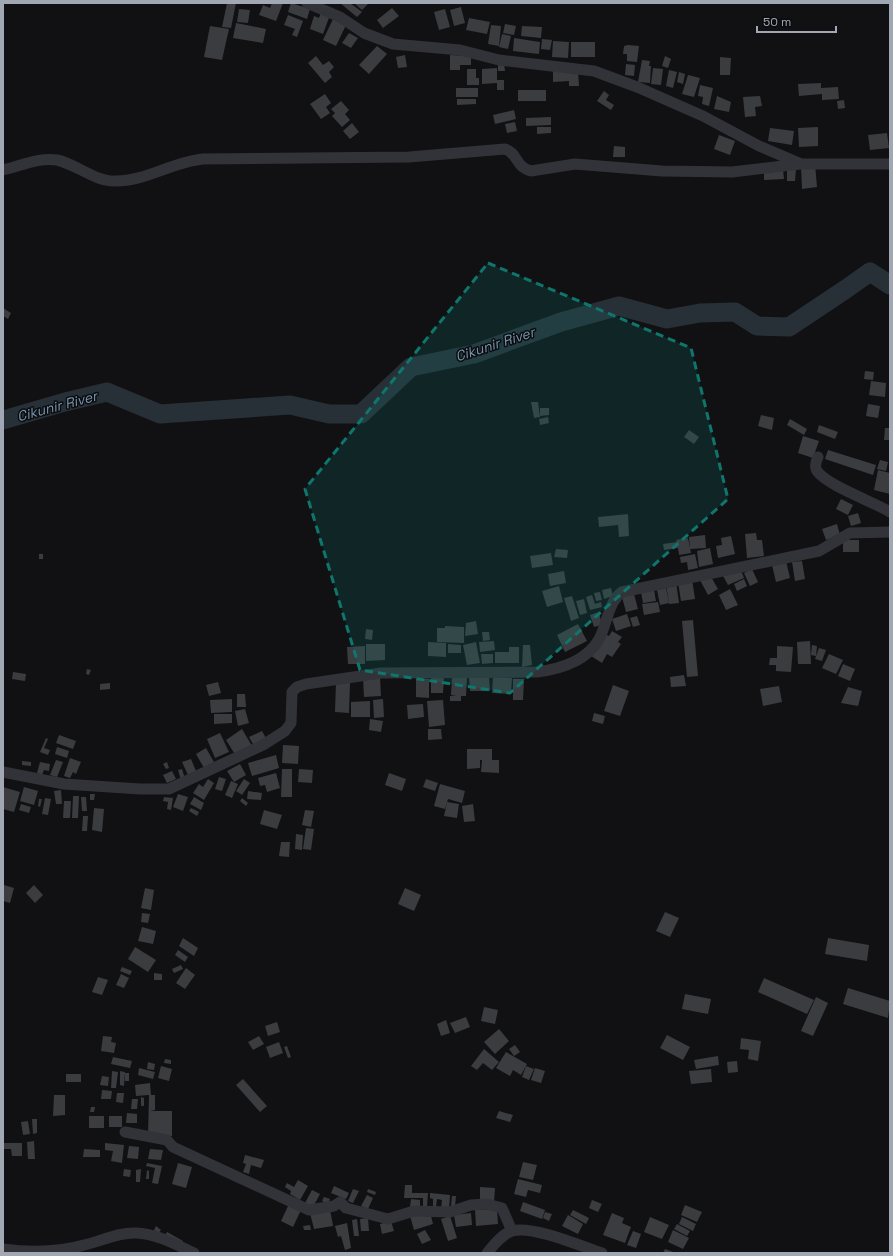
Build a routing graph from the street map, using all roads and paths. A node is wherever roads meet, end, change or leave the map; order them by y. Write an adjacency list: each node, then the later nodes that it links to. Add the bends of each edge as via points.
1 (307, 3): 2 (street, via 340,17 364,33 393,44 460,50 499,60 594,71 703,116 759,146)
2 (800, 164): 3 (street); 4 (street, via 732,172 662,171 575,164 531,171 524,170 505,148 409,157 203,159 120,181 104,180 66,163 47,159)
3 (890, 164)
4 (3, 170)
5 (818, 456): 6 (street, via 815,463 817,471 829,481)
6 (890, 512)
7 (890, 532): 8 (street, via 850,533 819,552 622,592 614,600 599,640 592,649 573,662 549,670 381,673 297,687 292,692 291,723 285,731 263,745 169,789 64,784)
8 (3, 772)
9 (125, 1132): 10 (street, via 167,1140 173,1147 309,1210 334,1206 340,1202 346,1208 388,1219 414,1211 450,1212 471,1205 487,1204 502,1208)
10 (512, 1231): 13 (street, via 501,1238); 14 (street, via 537,1232)
11 (3, 1249): 12 (street, via 52,1251 135,1232 152,1235)
12 (194, 1253)
13 (487, 1253)
14 (602, 1253)

